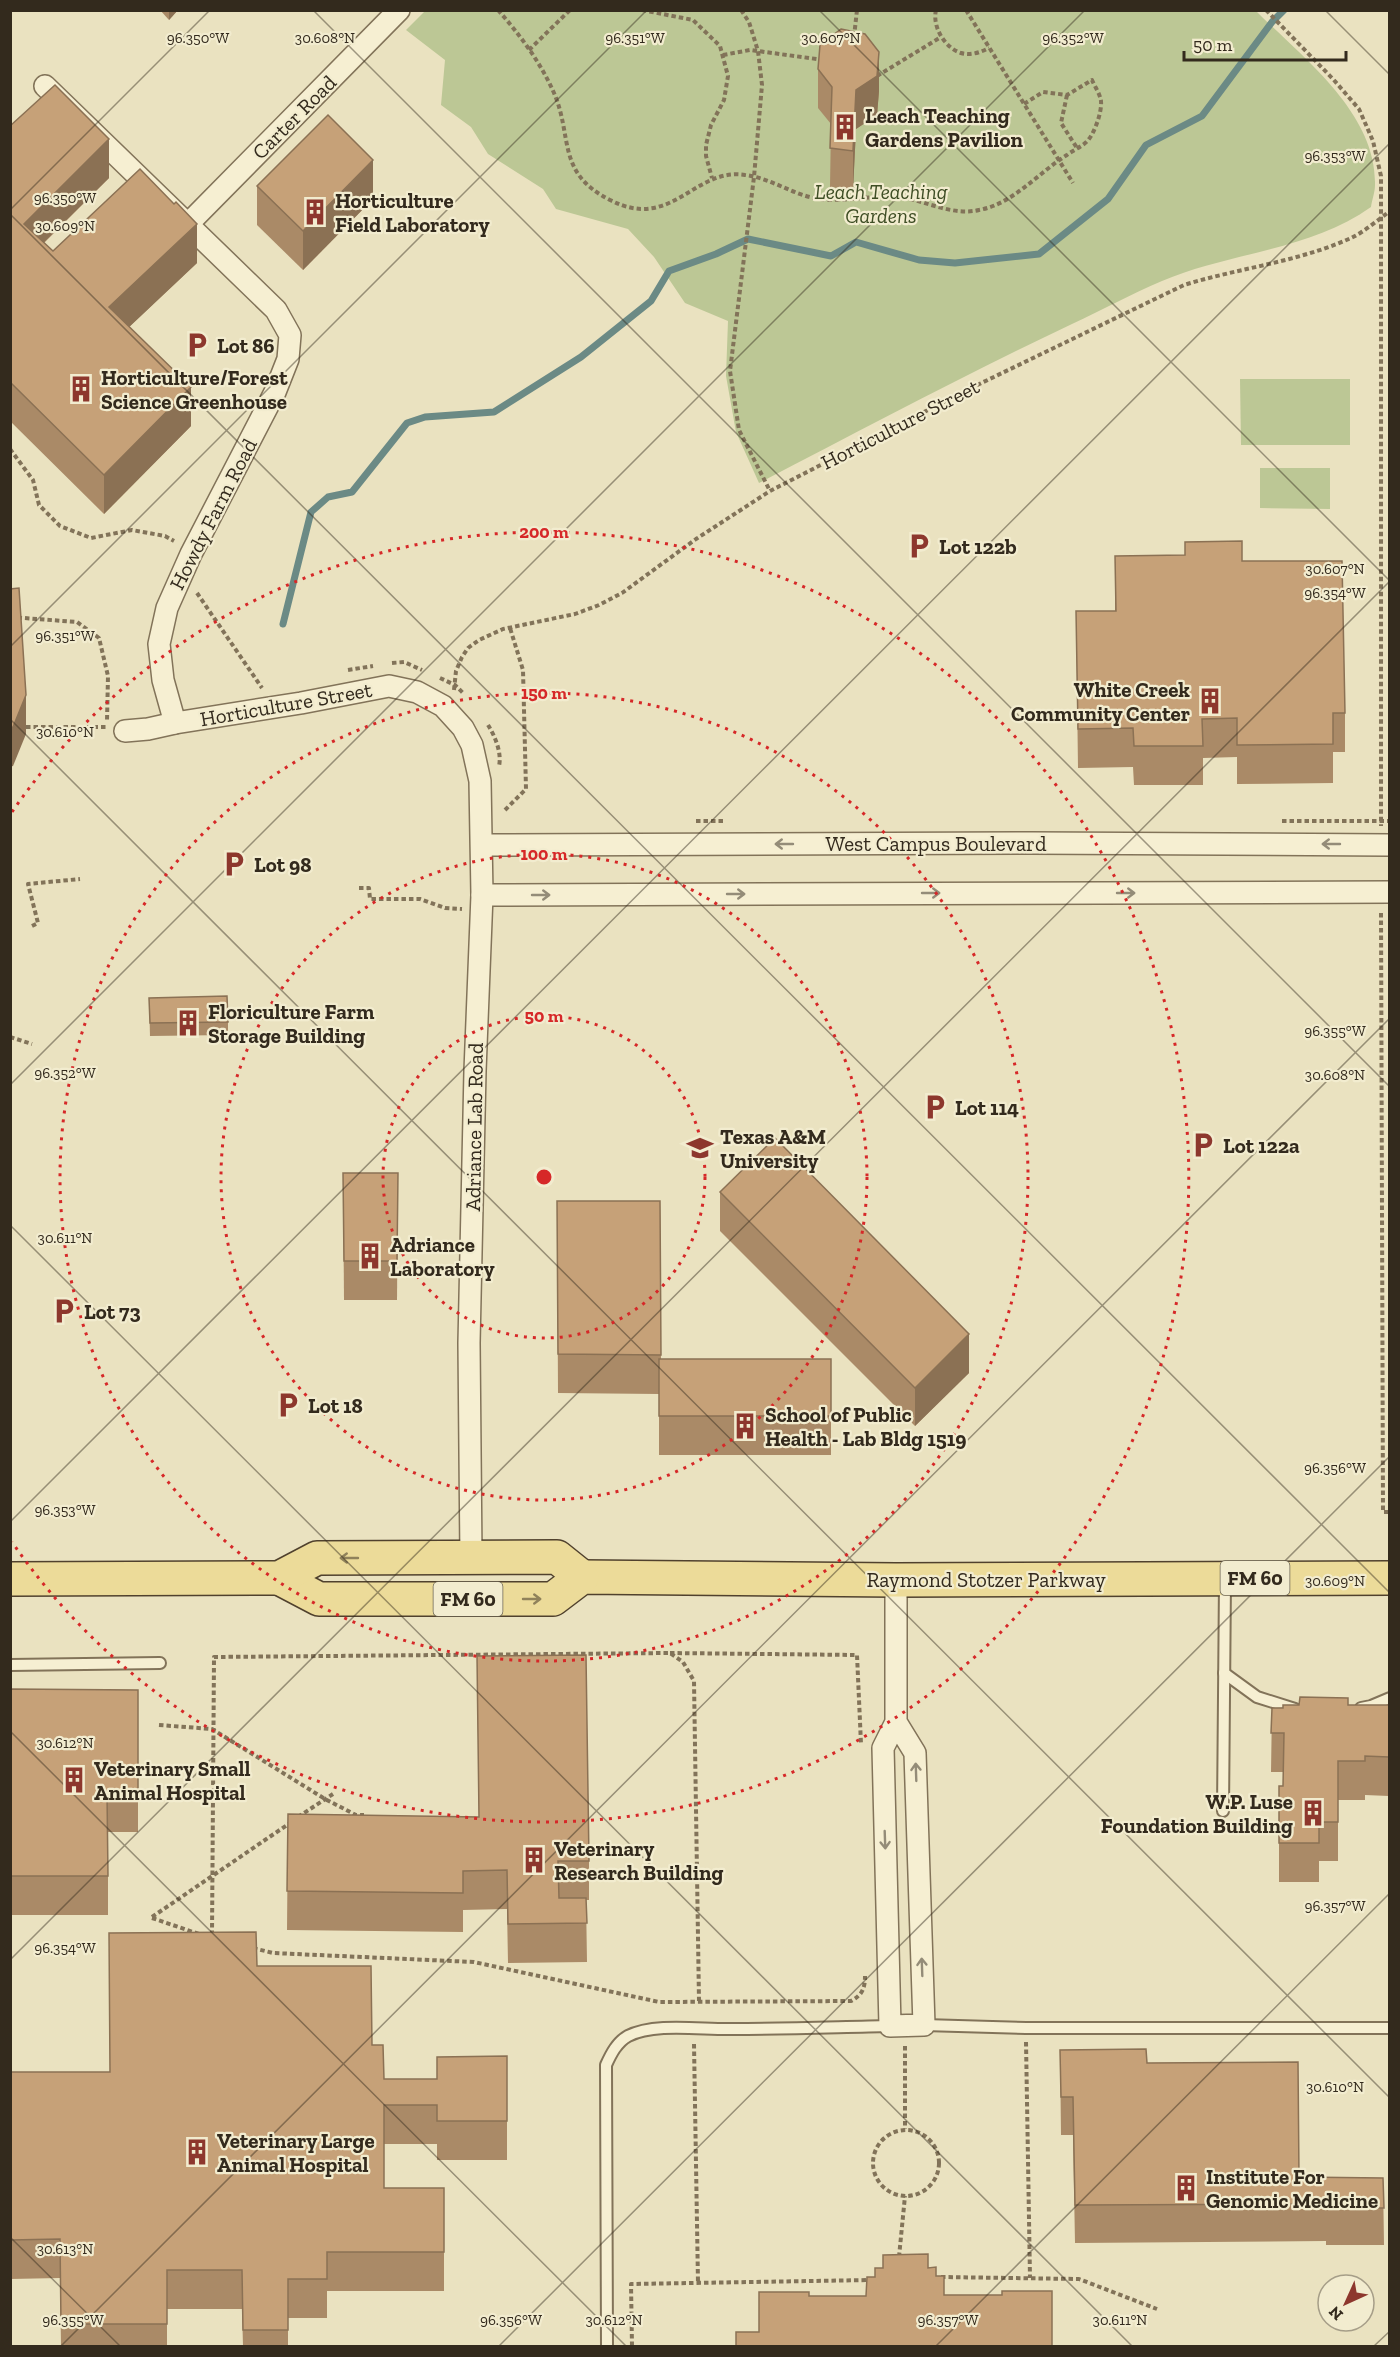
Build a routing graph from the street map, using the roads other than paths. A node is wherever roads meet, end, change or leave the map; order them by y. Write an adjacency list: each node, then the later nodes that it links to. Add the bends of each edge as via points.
1 (399, 10): 3 (street, Carter Road)
2 (45, 86): 3 (street, Howdy Farm Road)
3 (189, 223): 5 (street, Howdy Farm Road, via 276,310 290,335 288,359 275,392 167,608 159,644 163,680)
4 (449, 699): 5 (street, Horticulture Street, via 389,686); 8 (street, Adriance Lab Road, via 477,763)
5 (175, 723): 6 (street, Horticulture Street, via 148,729)
6 (116, 729)
7 (1385, 838): 8 (street, West Campus Boulevard, one-way to 8)
8 (482, 845): 9 (street, Adriance Lab Road)
9 (482, 895): 10 (street, one-way to 10); 11 (street, Adriance Lab Road, via 470,1332)
10 (1385, 898)
11 (471, 1558): 12 (main road, FM 60, via 557,1557); 13 (main road, FM 60, one-way to 13, via 317,1558); 18 (main road, via 451,1578 382,1579)
12 (582, 1577): 17 (main road, Raymond Stotzer Parkway / FM 60); 18 (main road, FM 60, one-way to 12, via 553,1599)
13 (279, 1578): 16 (main road, FM 60); 18 (main road, FM 60, via 319,1599)
14 (1225, 1578): 15 (main road, Raymond Stotzer Parkway / FM 60); 17 (main road, Raymond Stotzer Parkway / FM 60); 21 (lane)
15 (1389, 1578)
16 (10, 1579)
17 (896, 1580): 25 (street)
18 (347, 1599)
19 (160, 1663): 20 (lane)
20 (10, 1665)
21 (1224, 1673): 23 (lane, via 1257,1697 1290,1709); 26 (lane)
22 (1389, 1698): 24 (lane)
23 (1312, 1709)
24 (1353, 1709)
25 (896, 1722): 27 (street, one-way to 27, via 883,1748); 27 (street, one-way to 25, via 915,1753)
26 (1223, 1811)
27 (906, 2026): 28 (lane); 29 (lane, via 660,2029 640,2032 618,2045 606,2065)
28 (1389, 2028)
29 (607, 2346)

